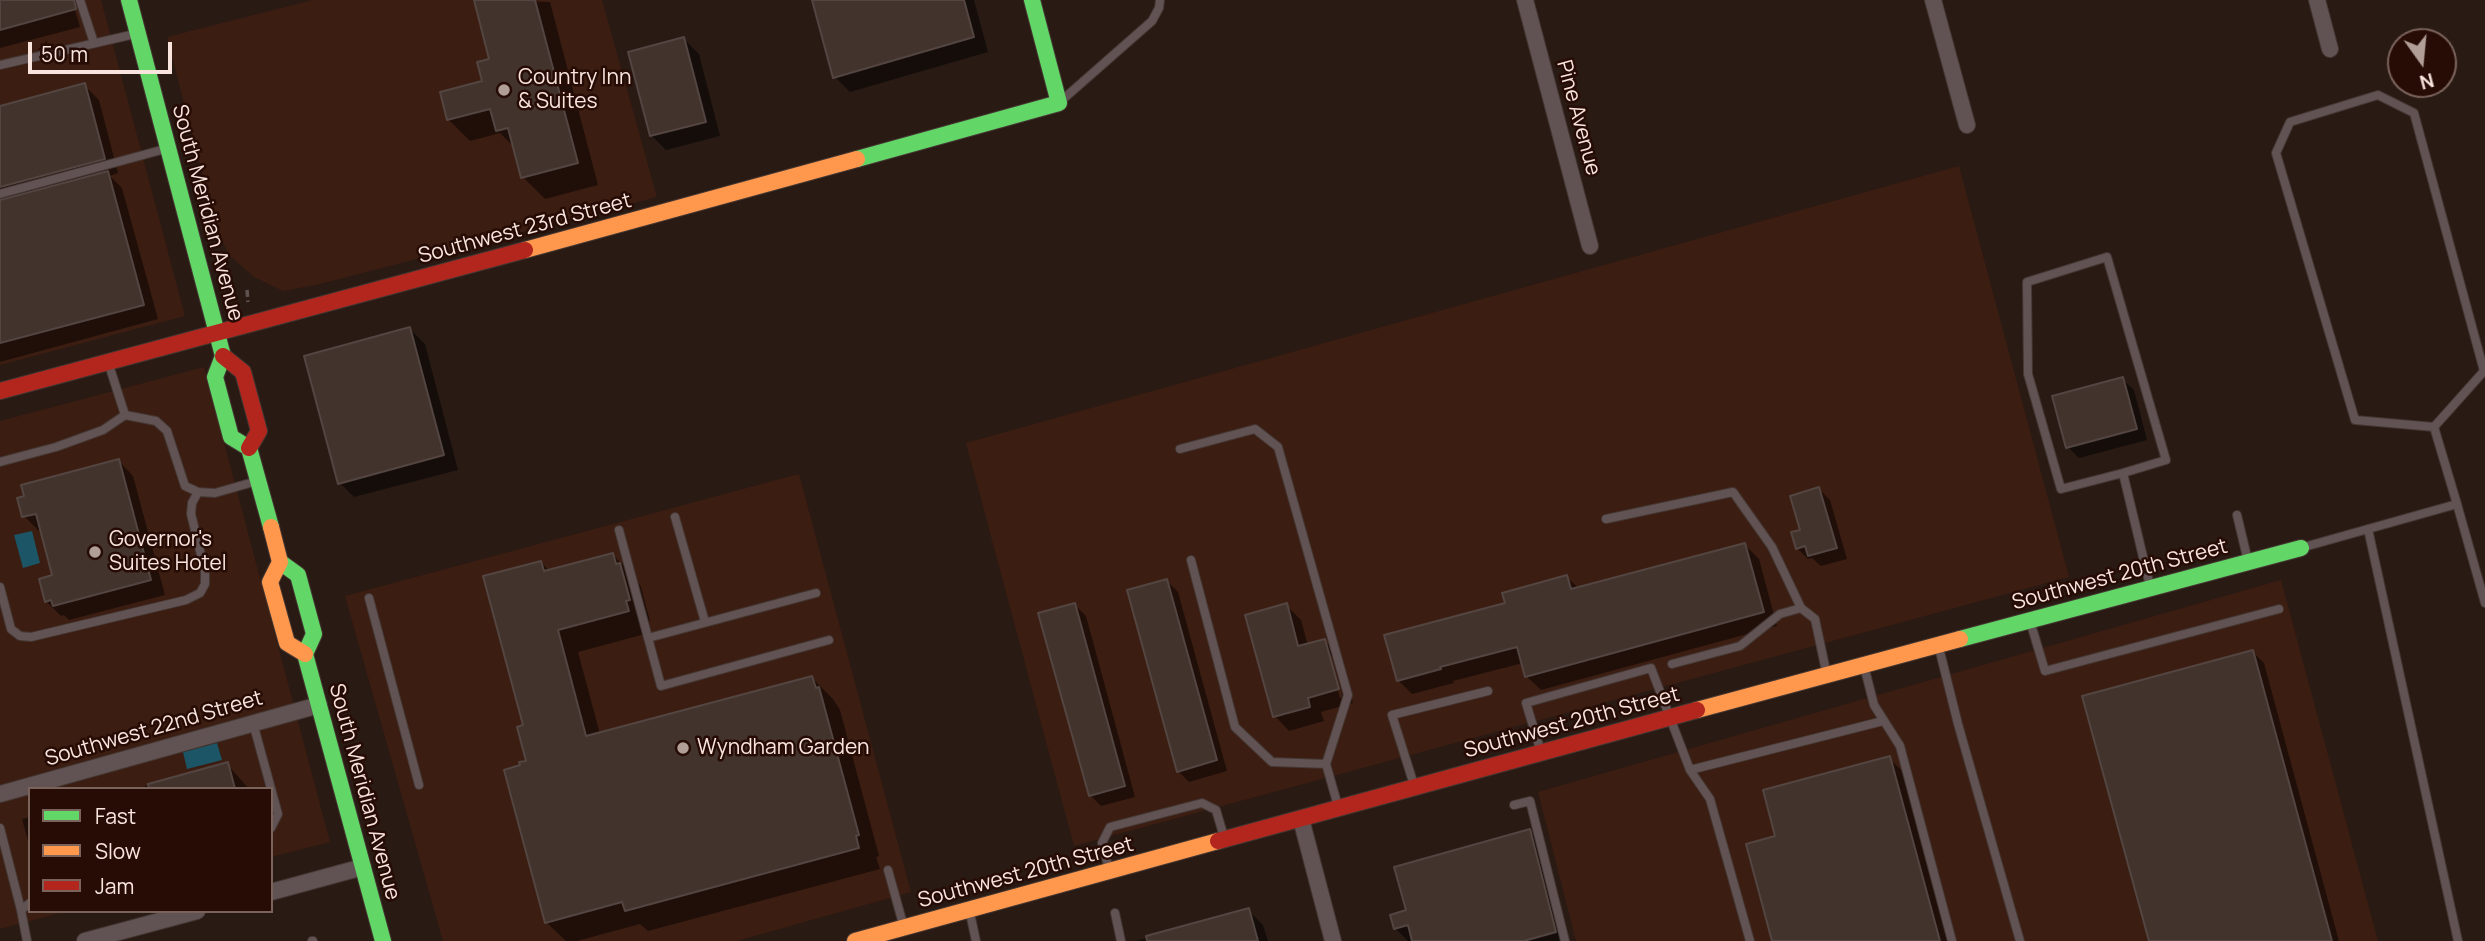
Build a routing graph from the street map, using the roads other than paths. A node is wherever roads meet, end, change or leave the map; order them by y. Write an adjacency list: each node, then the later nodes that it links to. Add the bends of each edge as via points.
1 (80, 0): 9 (lane)
2 (129, 0): 8 (street, South Meridian Avenue)
3 (1032, 0): 12 (street)
4 (1160, 0): 12 (lane, via 1152,20)
5 (1525, 0): 16 (street, Pine Avenue)
6 (1933, 0): 13 (street)
7 (2317, 0): 10 (street)
8 (138, 33): 9 (lane); 14 (street, South Meridian Avenue)
9 (94, 43): 11 (lane)
10 (2330, 49)
11 (0, 65)
12 (1059, 103): 17 (street, Southwest 23rd Street)
13 (1966, 125)
14 (168, 149): 15 (lane); 17 (street, South Meridian Avenue)
15 (0, 194)
16 (1590, 246)
17 (218, 333): 18 (street, South Meridian Avenue); 19 (street, Southwest 23rd Street)
18 (223, 356): 23 (street, South Meridian Avenue, via 215,377 231,437); 23 (street, South Meridian Avenue, via 243,372 259,431)
19 (108, 362): 20 (street, Southwest 23rd Street); 21 (lane)
20 (0, 391)
21 (125, 415): 25 (lane, via 103,430); 28 (lane, via 156,421 167,432 185,486)
22 (2434, 427): 22 (lane, via 2355,420 2276,153 2290,122 2378,95 2414,113 2484,371); 29 (lane)
23 (249, 448): 27 (street, South Meridian Avenue)
24 (1180, 449): 61 (lane, via 1255,429 1278,447 1348,695)
25 (0, 462)
26 (2123, 472): 26 (lane, via 2166,460 2106,257 2027,282 2028,374 2062,489); 40 (lane)
27 (258, 481): 28 (lane, via 215,493); 37 (street, South Meridian Avenue)
28 (198, 492): 39 (lane, via 191,514 205,584 200,593 186,600 31,637 19,636 12,629)
29 (2457, 504): 33 (lane); 43 (lane)
30 (2237, 515): 38 (lane)
31 (675, 516): 47 (lane)
32 (1606, 519): 44 (lane, via 1733,492 1772,547)
33 (2368, 529): 35 (lane); 95 (lane)
34 (619, 530): 48 (lane)
35 (2301, 548): 38 (street, Southwest 20th Street)
36 (1191, 560): 61 (lane, via 1234,727 1272,762)
37 (280, 562): 51 (street, South Meridian Avenue, via 298,575 314,634); 51 (street, South Meridian Avenue, via 270,582 283,631 287,643)
38 (2249, 564): 40 (street, Southwest 20th Street)
39 (0, 587)
40 (2151, 589): 46 (street, Southwest 20th Street)
41 (816, 593): 47 (lane)
42 (369, 598): 63 (lane)
43 (2485, 603)
44 (1801, 608): 52 (lane, via 1780,614 1740,646); 54 (lane, via 1815,620)
45 (2280, 609): 46 (lane, via 2045,671)
46 (2030, 621): 50 (street, Southwest 20th Street)
47 (705, 622): 48 (lane)
48 (648, 638): 49 (lane, via 660,686)
49 (829, 640)
50 (1938, 645): 53 (street, Southwest 20th Street); 94 (lane)
51 (305, 654): 56 (street, South Meridian Avenue)
52 (1672, 664)
53 (1864, 664): 54 (street, Southwest 20th Street); 58 (lane)
54 (1827, 674): 57 (street, Southwest 20th Street)
55 (1488, 691): 65 (lane, via 1392,715)
56 (319, 705): 59 (street, Southwest 22nd Street); 74 (street, South Meridian Avenue)
57 (1669, 718): 60 (street, Southwest 20th Street); 60 (lane, via 1651,668 1527,703); 62 (lane)
58 (1883, 721): 62 (lane); 93 (lane, via 1900,746)
59 (253, 723): 64 (lane); 66 (street, Southwest 22nd Street)
60 (1541, 753): 65 (street, Southwest 20th Street)
61 (1326, 764): 69 (lane)
62 (1690, 770): 92 (lane, via 1710,799)
63 (419, 785)
64 (271, 787)
65 (1414, 788): 69 (street, Southwest 20th Street)
66 (0, 794)
67 (273, 796): 71 (lane, via 278,814)
68 (1514, 805): 91 (lane, via 1530,801)
69 (1339, 809): 70 (street, Southwest 20th Street)
70 (1301, 819): 73 (street, Southwest 20th Street); 90 (street)
71 (273, 824)
72 (0, 828): 79 (lane)
73 (1225, 840): 76 (street, Southwest 20th Street); 76 (lane, via 1216,810 1202,803 1110,827 1102,843)
74 (363, 867): 77 (street); 87 (street, South Meridian Avenue)
75 (888, 870): 83 (lane)
76 (1110, 871): 80 (street, Southwest 20th Street)
77 (273, 891)
78 (28, 905): 79 (lane)
79 (22, 910): 85 (lane)
80 (969, 910): 83 (street, Southwest 20th Street); 88 (lane)
81 (190, 913): 86 (street)
82 (1115, 913): 89 (lane)
83 (904, 928): 84 (street, Southwest 20th Street)
84 (863, 940)
85 (27, 941)
86 (85, 941)
87 (383, 941)
88 (976, 941)
89 (1121, 941)
90 (1334, 941)
91 (1565, 941)
92 (1750, 941)
93 (1952, 941)
94 (2020, 941)
95 (2458, 941)

